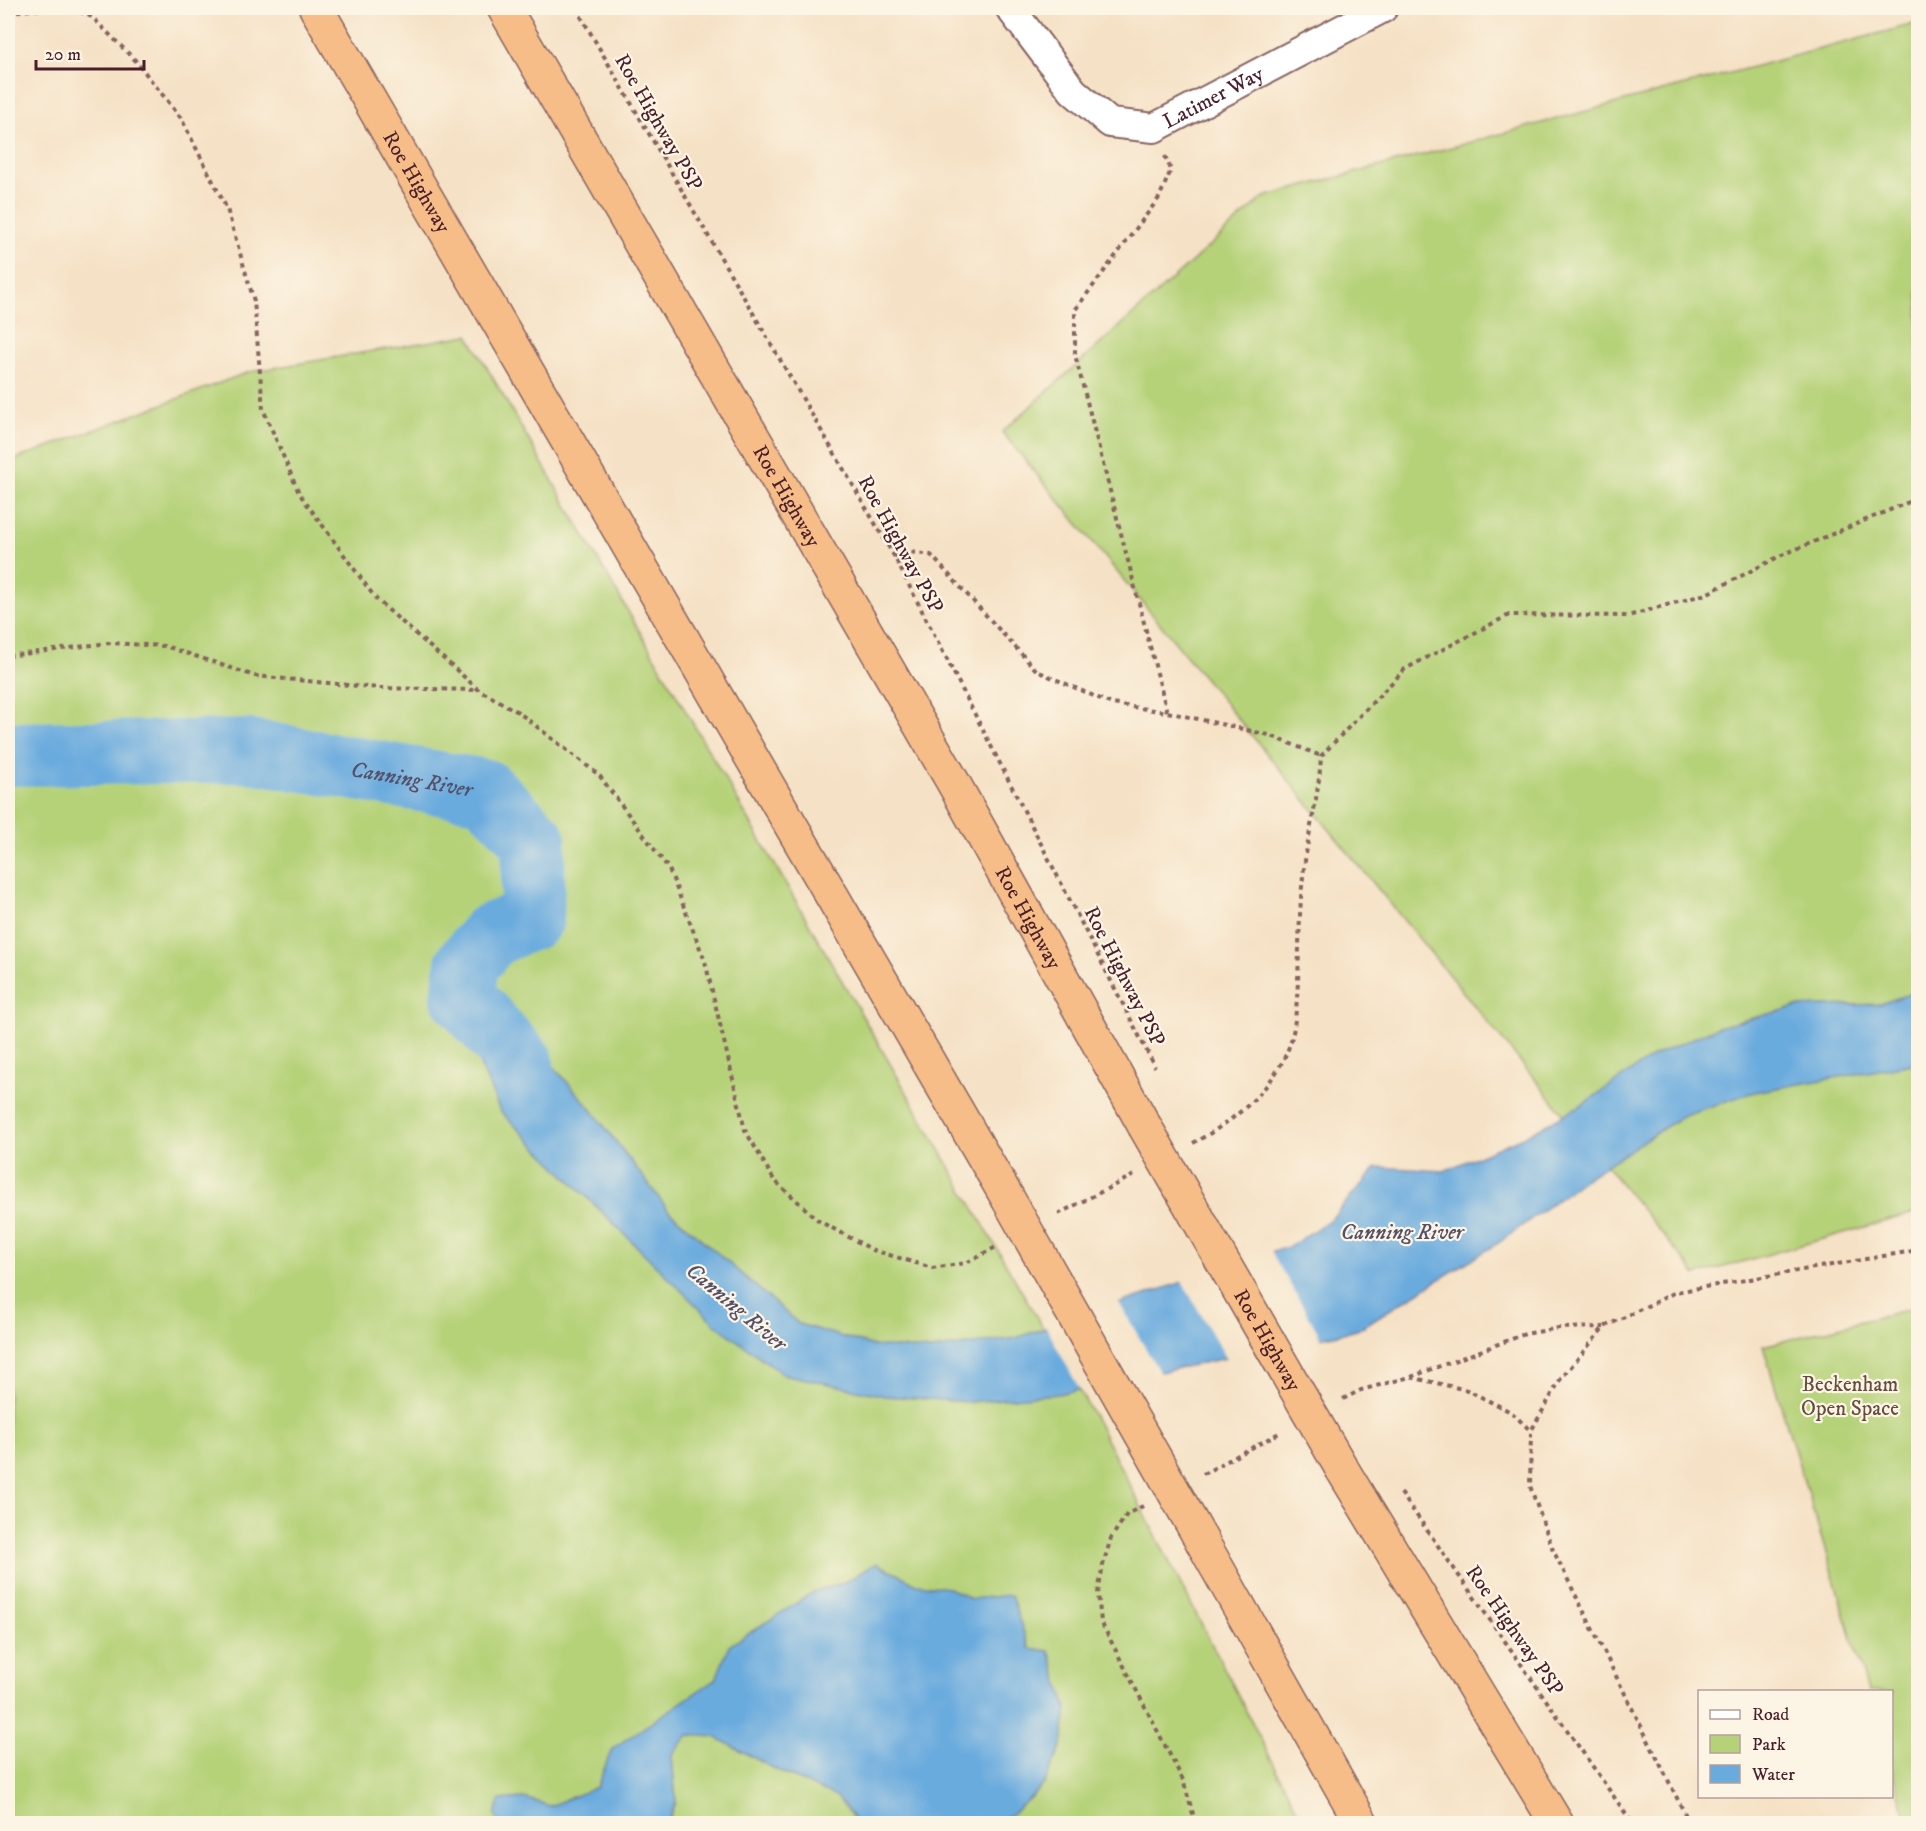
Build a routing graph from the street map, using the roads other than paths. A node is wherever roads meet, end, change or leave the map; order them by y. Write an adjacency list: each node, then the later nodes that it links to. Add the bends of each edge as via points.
1 (316, 8): 5 (highway, Roe Highway, bridge, via 1006,1197)
2 (504, 8): 6 (highway, Roe Highway, bridge, via 953,782 1342,1469)
3 (1010, 8): 4 (street, Latimer Way, via 1073,91 1110,123 1154,128)
4 (1383, 8)
5 (1362, 1824)
6 (1557, 1824)

